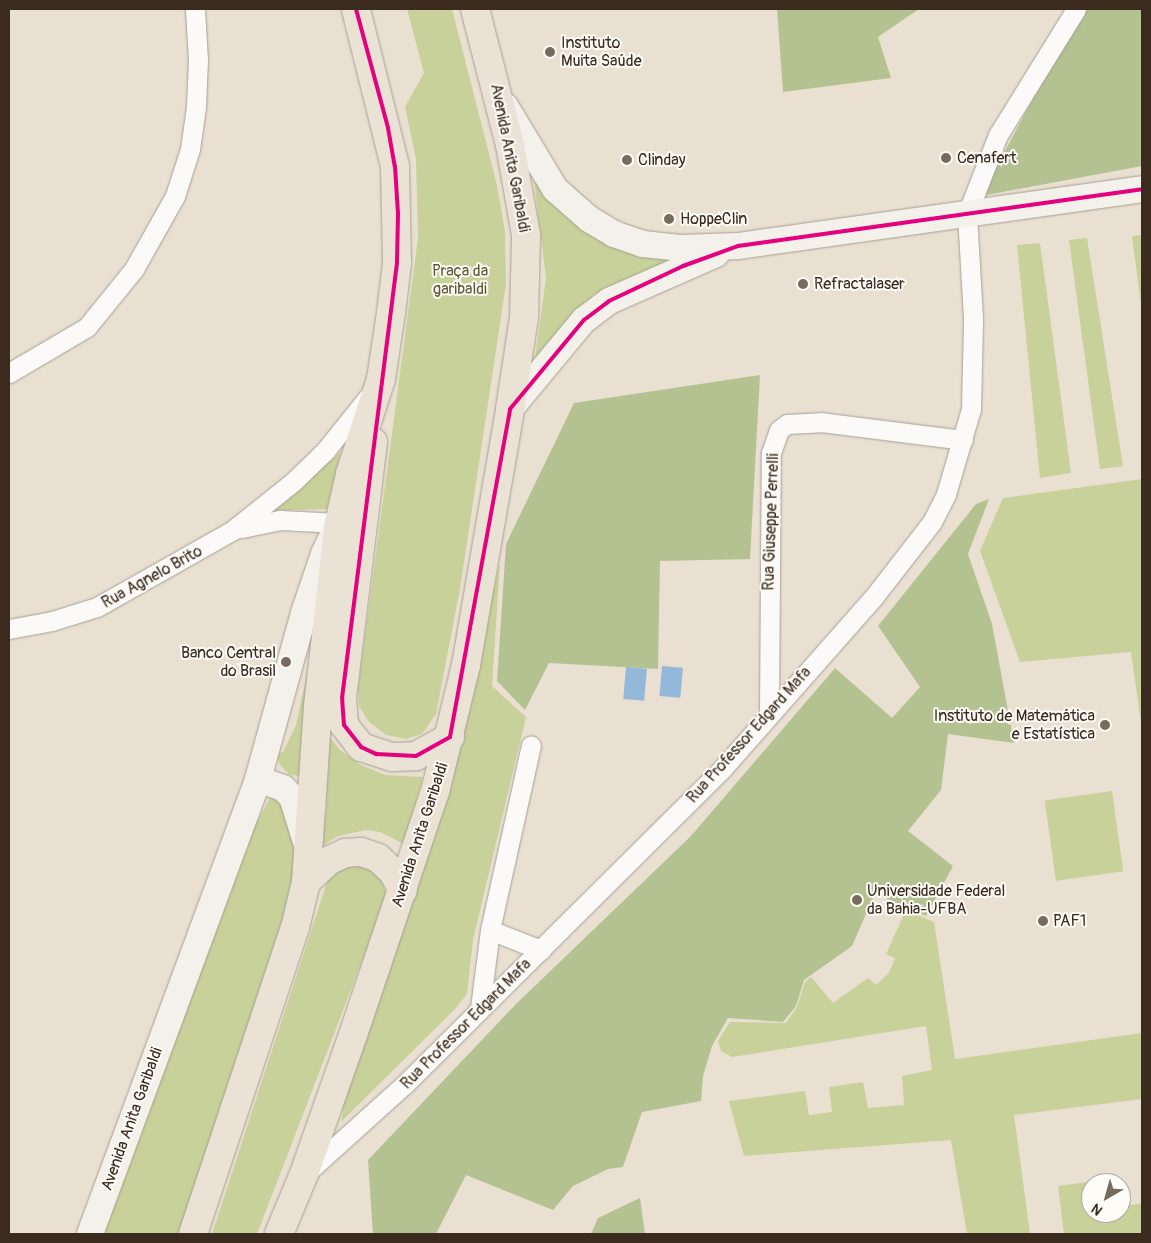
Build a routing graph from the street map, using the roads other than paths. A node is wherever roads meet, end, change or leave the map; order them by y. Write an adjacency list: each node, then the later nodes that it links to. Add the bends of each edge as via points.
1 (195, 9): 9 (street, via 196,107 190,149 175,196 134,269 87,327)
2 (356, 9): 10 (main road, Avenida Anita Garibaldi, via 396,166 397,263)
3 (474, 9): 5 (main road, Avenida Anita Garibaldi)
4 (1076, 9): 7 (street, via 998,135)
5 (498, 95): 8 (main road, via 546,175 589,219 614,234 643,244 680,248); 11 (main road, Avenida Anita Garibaldi, via 520,191 526,243 524,318)
6 (1142, 189): 7 (main road)
7 (967, 214): 8 (main road); 12 (street, Rua Professor Edgard Mafa, via 974,377 971,409)
8 (738, 246): 11 (main road, via 683,266 609,301 584,320)
9 (9, 374)
10 (381, 379): 13 (main road, Avenida Anita Garibaldi, via 350,474); 14 (street, Rua Agnelo Brito, via 325,451 293,482); 17 (main road, via 342,714 351,736 361,747 376,754 416,756)
11 (510, 409): 17 (main road, Avenida Anita Garibaldi)
12 (963, 440): 16 (street, Rua Professor Edgard Mafa, via 946,494 932,522 873,598); 16 (street, Rua Giuseppe Perrelli, via 821,422 787,424 779,430 771,453)
13 (339, 523): 14 (street, Rua Agnelo Brito, via 280,520); 19 (main road, Avenida Anita Garibaldi, via 324,554 304,613); 20 (main road, Avenida Anita Garibaldi, via 322,662)
14 (233, 530): 15 (street, Rua Agnelo Brito, via 133,590 97,607 52,621)
15 (9, 629)
16 (769, 713): 24 (street, Rua Professor Edgard Mafa, via 722,769)
17 (450, 737): 22 (main road, Avenida Anita Garibaldi)
18 (531, 745): 23 (street)
19 (258, 779): 20 (main road, Avenida Anita Garibaldi, via 283,788 292,797); 27 (main road, Avenida Anita Garibaldi)
20 (308, 850): 21 (main road, Avenida Anita Garibaldi)
21 (306, 882): 22 (main road, via 330,860 345,853 362,852 378,858 388,867); 28 (main road, Avenida Anita Garibaldi, via 292,937)
22 (403, 891): 26 (main road, Avenida Anita Garibaldi)
23 (490, 930): 24 (street); 25 (street)
24 (541, 950): 25 (street, Rua Professor Edgard Mafa)
25 (480, 1008): 26 (street, Rua Professor Edgard Mafa, via 405,1084)
26 (304, 1174): 29 (main road, Avenida Anita Garibaldi)
27 (90, 1234)
28 (193, 1234)
29 (279, 1234)

